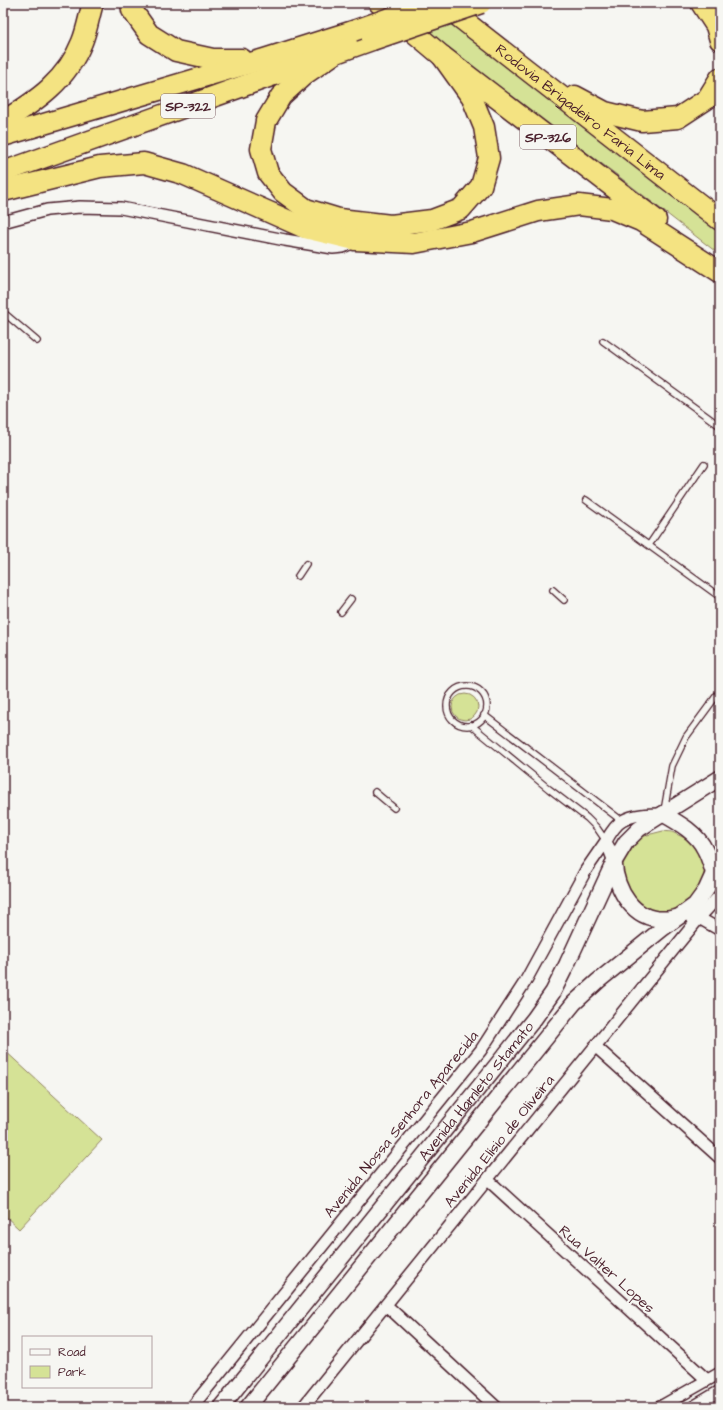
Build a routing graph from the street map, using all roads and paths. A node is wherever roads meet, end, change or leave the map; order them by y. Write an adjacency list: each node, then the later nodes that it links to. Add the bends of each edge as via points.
1 (93, 3): 14 (highway, via 82,42 63,76 36,100)
2 (131, 3): 11 (highway, via 132,10 149,34 176,50 213,59)
3 (379, 3): 10 (highway, SP-326)
4 (432, 3): 11 (highway, SP-322, bridge)
5 (441, 3): 12 (highway, Rodovia Brigadeiro Faria Lima / SP-326)
6 (482, 3): 9 (highway, SP-322, bridge)
7 (701, 3): 8 (highway, via 716,26)
8 (720, 40)
9 (334, 54): 10 (highway, via 305,74 281,96 266,121 261,149 268,173 283,192 306,209 339,219 391,225 432,220 461,209 482,186 489,158 484,127 472,98); 16 (highway, SP-322)
10 (442, 56): 21 (highway, SP-326)
11 (264, 59): 15 (highway, SP-322)
12 (524, 68): 13 (highway, via 605,112 642,121 678,118 707,99); 18 (highway, Rodovia Brigadeiro Faria Lima / SP-326)
13 (720, 78)
14 (3, 121)
15 (3, 136)
16 (3, 172)
17 (3, 191): 20 (highway, via 100,167 144,163 183,174 305,228)
18 (720, 220)
19 (3, 222): 20 (street, via 54,210 80,207 121,208 333,248 349,245)
20 (355, 240): 21 (highway, via 414,243 472,232 538,211 579,205 612,209 641,221)
21 (720, 270)
22 (3, 312): 23 (lane)
23 (36, 341)
24 (603, 341): 25 (lane)
25 (720, 426)
26 (704, 464): 28 (lane)
27 (586, 500): 28 (lane)
28 (649, 546): 32 (lane)
29 (306, 564): 30 (lane)
30 (298, 576)
31 (553, 590): 34 (lane)
32 (720, 597)
33 (351, 599): 35 (lane)
34 (564, 600)
35 (341, 612)
36 (720, 691): 42 (lane, via 686,737 672,766)
37 (484, 715): 38 (lane, via 481,720); 38 (lane, via 485,697 479,690 472,686 458,688 450,696 447,706 450,716 460,724); 43 (lane)
38 (471, 725): 44 (lane, via 587,818)
39 (720, 778): 42 (main road, Avenida Hamleto Stamato)
40 (375, 792): 41 (lane)
41 (394, 808)
42 (663, 814): 43 (street, via 644,814); 46 (main road, Avenida Hamleto Stamato, via 639,829 626,842); 47 (main road, via 697,838 705,849)
43 (622, 821): 44 (street, Avenida Nossa Senhora Aparecida)
44 (606, 840): 46 (street); 60 (street, Avenida Nossa Senhora Aparecida, via 586,870 525,982 481,1050)
45 (720, 859): 47 (main road, Avenida Hamleto Stamato)
46 (614, 862): 49 (main road, via 619,888 627,901 638,911 651,918); 61 (main road, Avenida Hamleto Stamato, via 568,964 546,1002)
47 (714, 874): 48 (street); 49 (main road, Avenida Hamleto Stamato, via 695,905)
48 (719, 898): 50 (street, Avenida Elísio de Oliveira)
49 (679, 916): 50 (street); 62 (main road, Avenida Hamleto Stamato, via 574,1003)
50 (699, 918): 51 (street); 52 (street, Avenida Elísio de Oliveira)
51 (720, 930)
52 (596, 1046): 53 (street); 54 (street, Avenida Elísio de Oliveira)
53 (720, 1158)
54 (488, 1180): 55 (street, Avenida Elísio de Oliveira); 57 (street, Rua Valter Lopes)
55 (386, 1305): 59 (street, Avenida Elísio de Oliveira); 63 (street)
56 (720, 1373): 57 (street)
57 (707, 1380): 64 (street)
58 (720, 1391): 65 (street)
59 (305, 1406)
60 (192, 1407)
61 (221, 1407)
62 (248, 1407)
63 (496, 1407)
64 (660, 1407)
65 (693, 1407)

